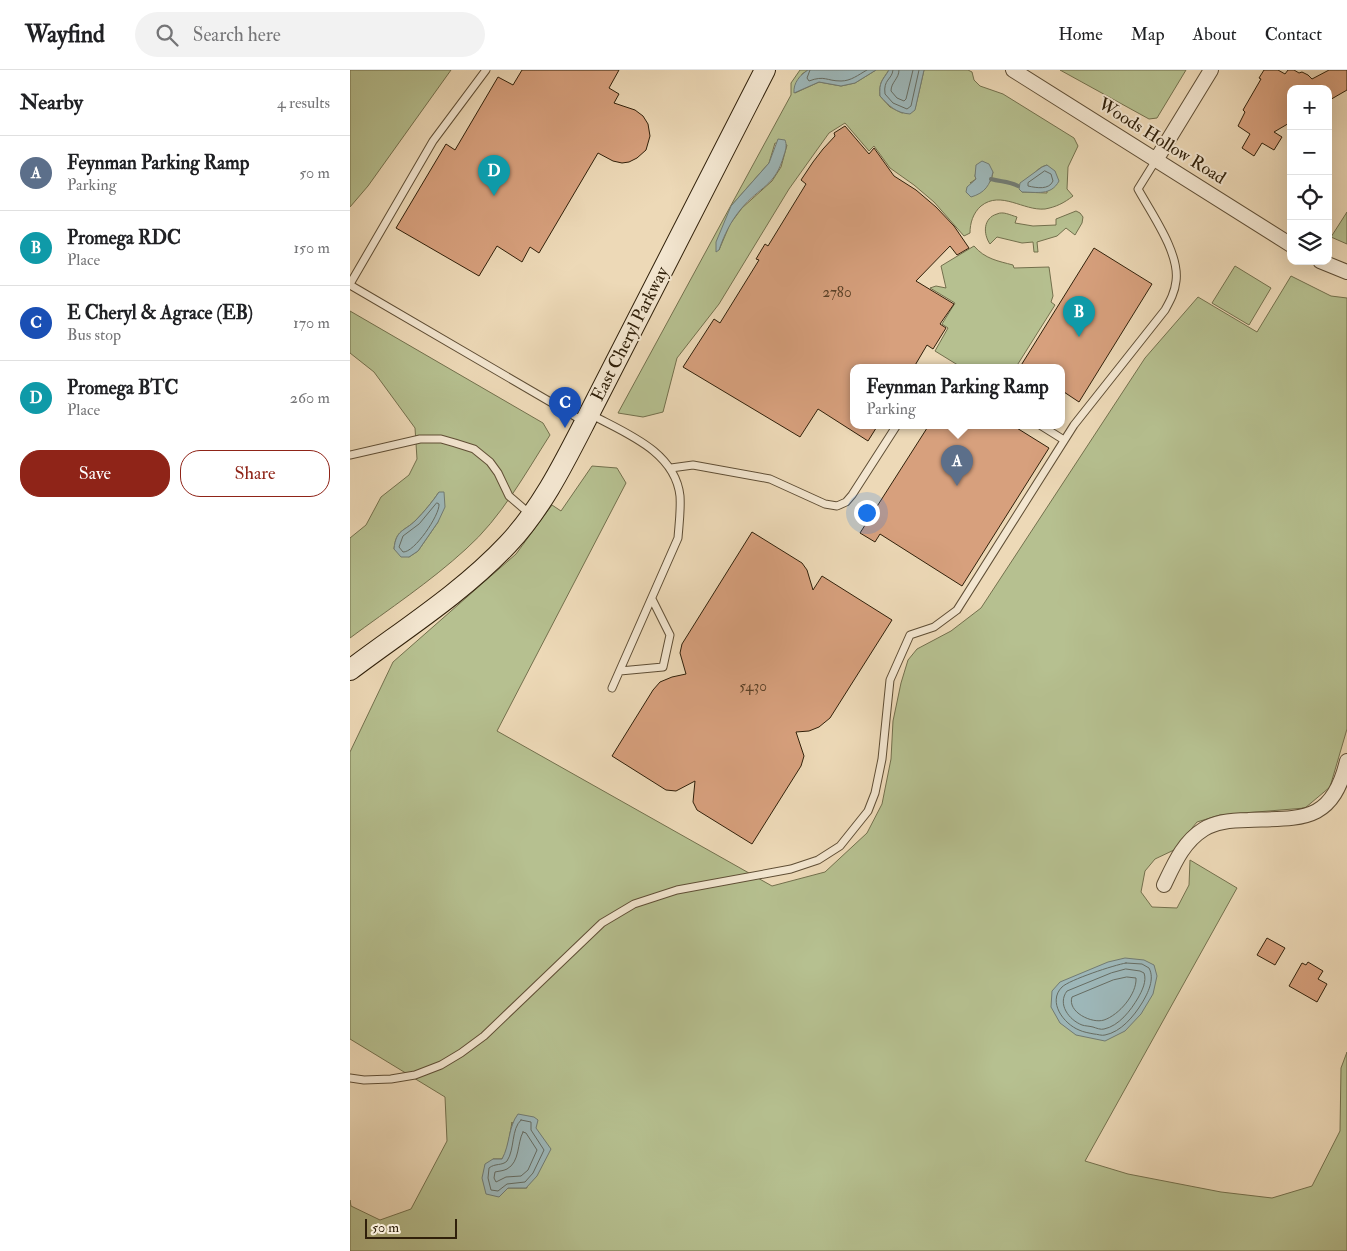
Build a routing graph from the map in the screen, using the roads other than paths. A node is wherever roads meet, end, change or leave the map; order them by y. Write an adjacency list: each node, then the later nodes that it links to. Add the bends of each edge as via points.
1 (486, 70): 9 (lane, via 433,141)
2 (765, 70): 10 (street, East Cheryl Parkway)
3 (1013, 70): 5 (street, Woods Hollow Road)
4 (1210, 70): 5 (street)
5 (1156, 160): 6 (street, Woods Hollow Road); 13 (lane, via 1138,189 1175,263 1172,297)
6 (1287, 242)
7 (1330, 265): 8 (street)
8 (1347, 272)
9 (350, 285): 10 (lane)
10 (588, 418): 15 (lane, via 645,445); 16 (street, East Cheryl Parkway)
11 (894, 429): 15 (lane, via 852,495 837,506 825,504 770,479 693,465)
12 (1046, 429): 13 (lane)
13 (1064, 440): 23 (lane, via 956,610 934,627 910,635 890,680 875,794 868,811 840,846 818,860 791,869 677,890 634,904 602,923 484,1036 461,1053 441,1065 415,1074 391,1079)
14 (350, 455): 16 (lane, via 420,439 455,442 474,449 490,462 509,496)
15 (671, 468): 17 (lane, via 680,494 678,538)
16 (531, 515): 18 (street, East Cheryl Parkway, via 485,567)
17 (652, 599): 19 (lane); 19 (lane, via 670,635 663,667)
18 (350, 670)
19 (620, 671): 20 (lane)
20 (612, 688)
21 (1347, 761): 22 (street, via 1337,792 1321,810 1292,818 1236,820 1202,830 1178,855)
22 (1164, 885)
23 (350, 1078)

